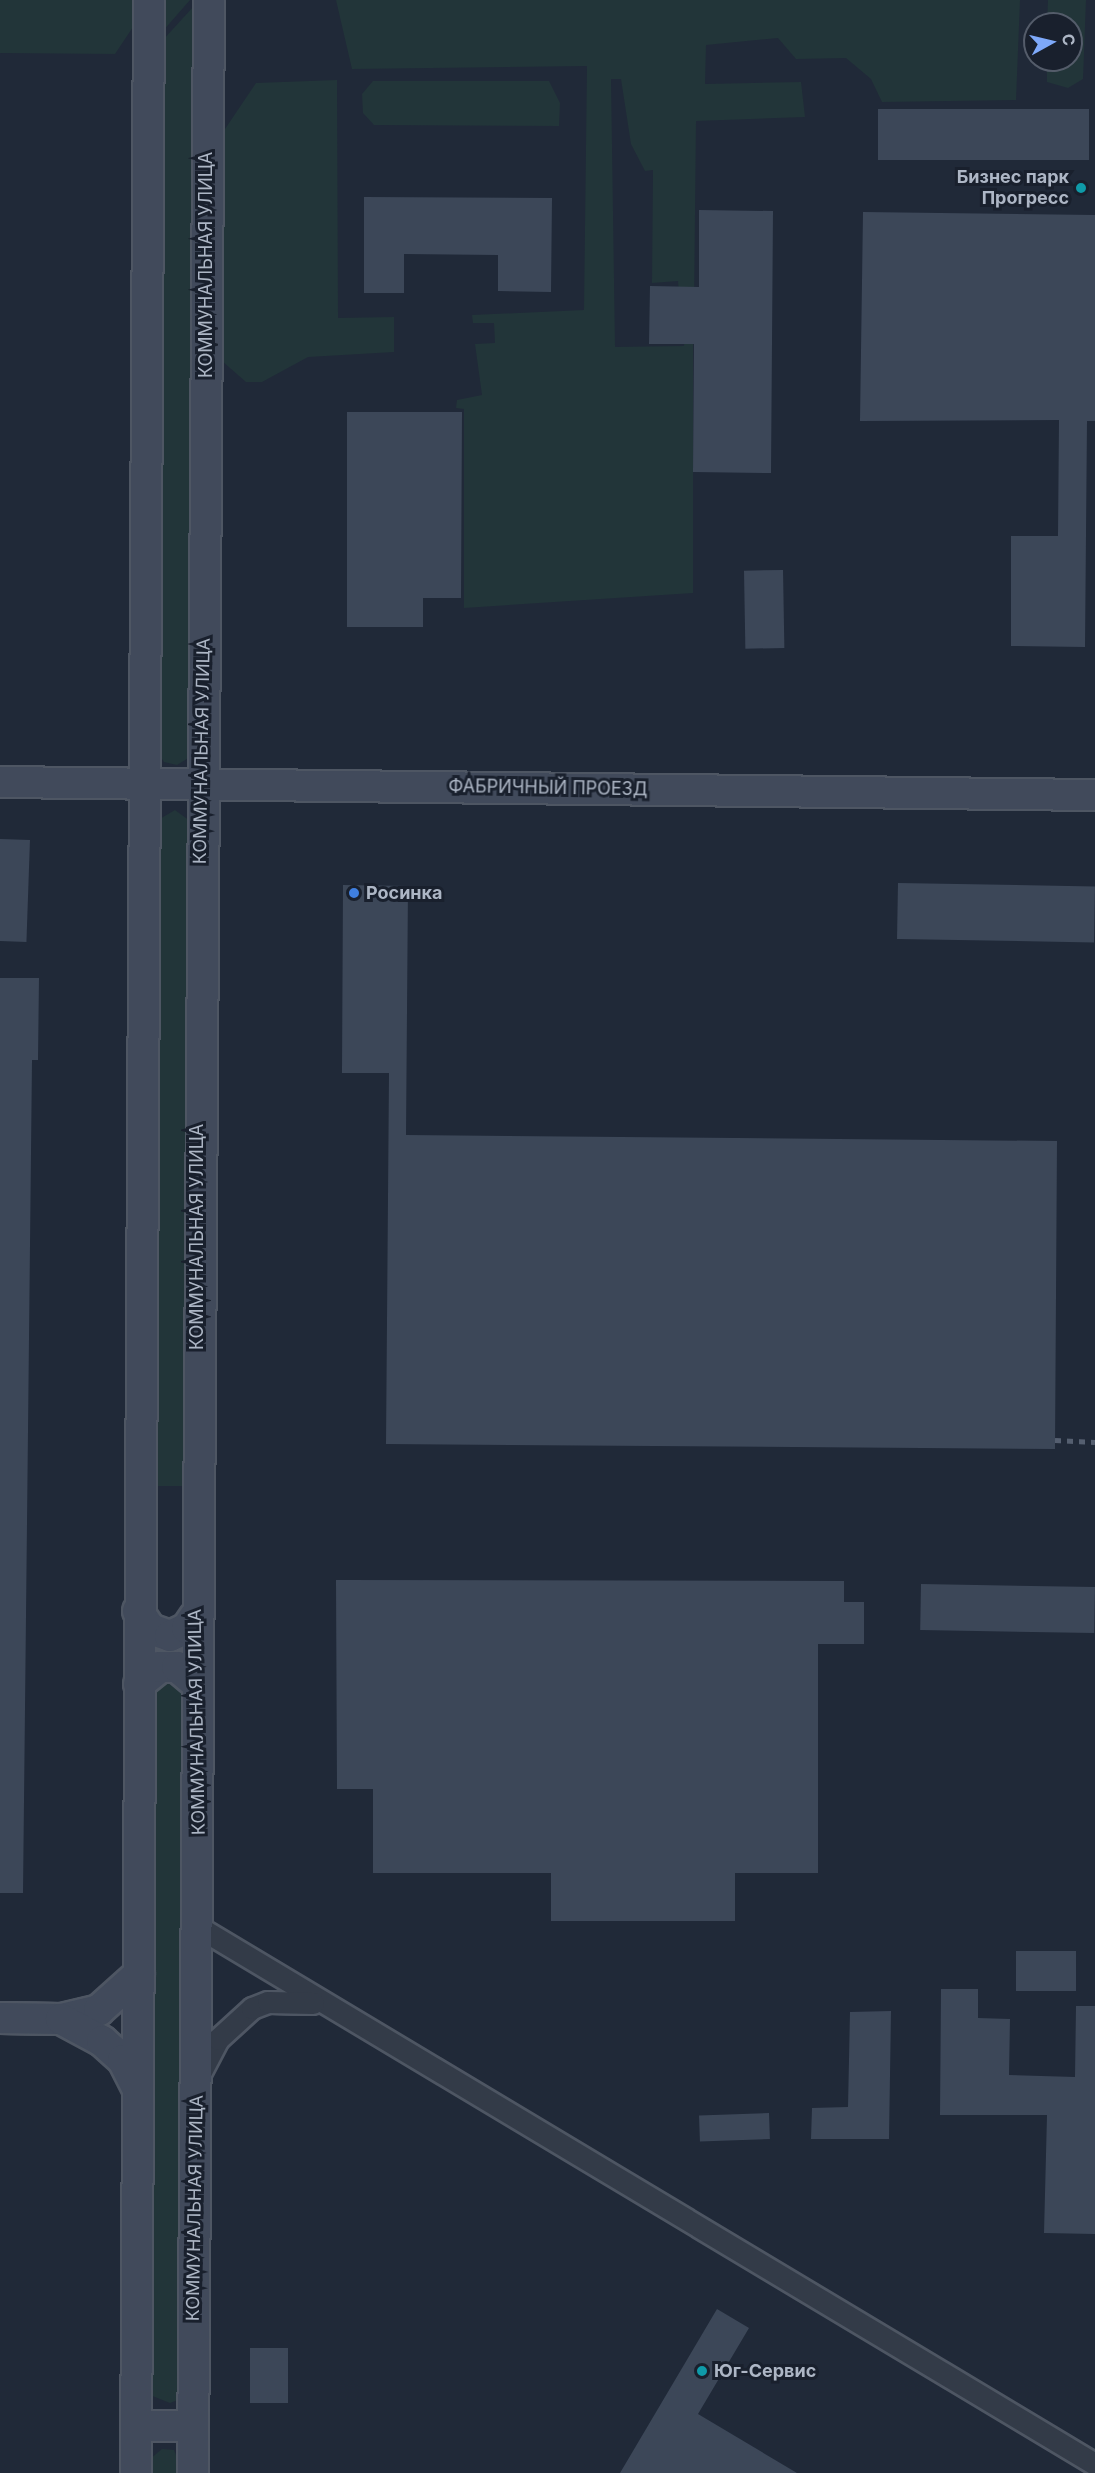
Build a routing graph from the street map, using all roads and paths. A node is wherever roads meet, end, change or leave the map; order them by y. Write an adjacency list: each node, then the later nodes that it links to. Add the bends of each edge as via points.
1 (149, 0): 4 (main road)
2 (208, 0): 5 (main road, КОММУНАЛЬНАЯ УЛИЦА)
3 (0, 782): 4 (main road, ФАБРИЧНЫЙ ПРОЕЗД)
4 (145, 784): 5 (main road, ФАБРИЧНЫЙ ПРОЕЗД); 7 (main road)
5 (201, 784): 6 (main road, ФАБРИЧНЫЙ ПРОЕЗД); 8 (main road, КОММУНАЛЬНАЯ УЛИЦА)
6 (1095, 795)
7 (138, 1611): 8 (main road, via 150,1629 170,1636 186,1628); 9 (main road)
8 (195, 1616): 10 (main road, КОММУНАЛЬНАЯ УЛИЦА)
9 (139, 1684): 10 (main road, via 150,1672 177,1667); 12 (main road)
10 (197, 1684): 11 (main road, КОММУНАЛЬНАЯ УЛИЦА)
11 (200, 1928): 13 (street); 16 (main road, КОММУНАЛЬНАЯ УЛИЦА)
12 (139, 1974): 15 (main road, via 99,2010); 17 (main road)
13 (318, 2003): 16 (street, via 289,2000 252,2008 218,2039); 20 (street)
14 (0, 2018): 15 (main road)
15 (61, 2019): 17 (main road, via 102,2041 123,2060)
16 (197, 2080): 19 (main road, КОММУНАЛЬНАЯ УЛИЦА)
17 (140, 2092): 18 (main road)
18 (137, 2426): 19 (main road); 21 (main road)
19 (193, 2426): 22 (main road, КОММУНАЛЬНАЯ УЛИЦА)
20 (1095, 2464)
21 (136, 2473)
22 (193, 2473)

